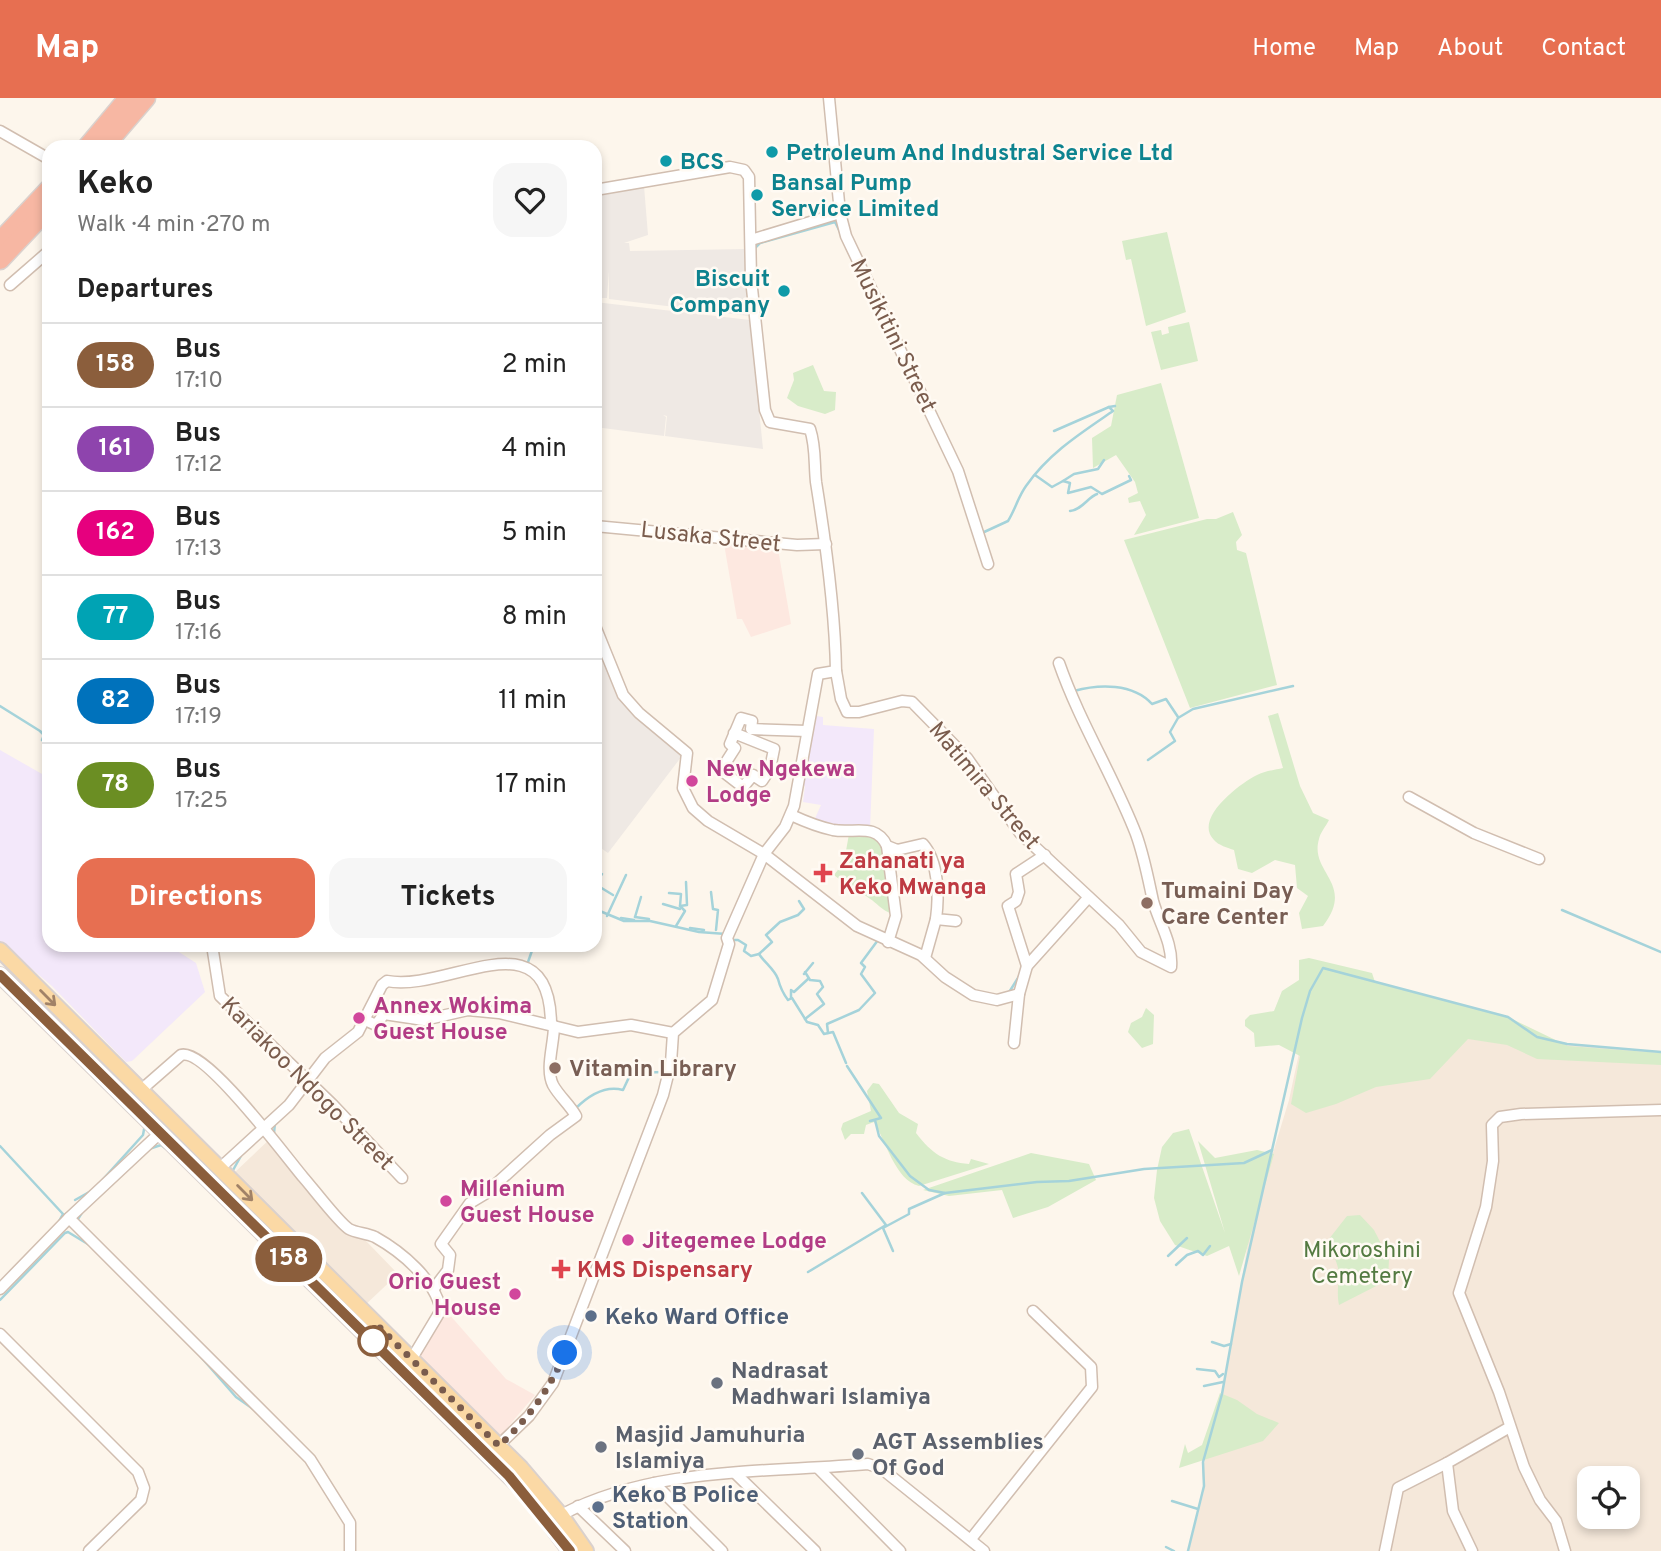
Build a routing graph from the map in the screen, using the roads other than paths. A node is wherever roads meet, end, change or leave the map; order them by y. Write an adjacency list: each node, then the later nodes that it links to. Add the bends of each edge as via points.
1 (128, 98): 5 (highway)
2 (146, 98): 6 (highway)
3 (829, 98): 10 (street, Musikitini Street)
4 (0, 131): 7 (street)
5 (93, 140)
6 (110, 140)
7 (42, 155)
8 (602, 189): 12 (street, via 739,167 749,177)
9 (42, 196): 13 (highway)
10 (840, 213): 12 (street); 19 (street, Musikitini Street, via 846,236 958,471)
11 (42, 215): 15 (highway)
12 (751, 240): 18 (street, via 752,302 767,418 780,425 810,429 816,446 814,467)
13 (0, 241)
14 (42, 257): 16 (street)
15 (0, 260)
16 (10, 285)
17 (602, 527): 18 (street, Lusaka Street)
18 (826, 544): 22 (street)
19 (988, 565)
20 (602, 643): 28 (street, via 623,695 687,752 683,788 693,808)
21 (1059, 663): 31 (street, Matimira Street, via 1136,835 1172,955 1171,967 1141,952)
22 (836, 671): 23 (street, via 818,674); 29 (street, Matimira Street, via 847,712 902,701 915,705 967,758 1013,824)
23 (807, 731): 24 (street, via 751,729 752,721 741,718); 26 (street)
24 (734, 733): 24 (street, via 774,749 762,781 753,775 743,787 721,770 735,748 730,745)
25 (1409, 797): 30 (street, via 1474,833)
26 (791, 816): 27 (street, via 835,831 871,831); 28 (street)
27 (887, 846): 32 (street, via 897,850 923,844 927,849 937,887); 34 (street, via 896,916)
28 (764, 854): 34 (street, via 856,926); 43 (street, via 727,938 712,1000)
29 (1045, 855): 31 (street, Matimira Street); 38 (street, via 1016,874 1019,892 1008,906)
30 (1539, 859)
31 (1088, 898): 38 (street)
32 (936, 919): 33 (street); 37 (street)
33 (956, 921)
34 (888, 942): 37 (street)
35 (0, 950): 46 (main road, one-way to 46)
36 (213, 952): 45 (street, Kariakoo Ndogo Street, via 220,996)
37 (925, 958): 40 (street, via 973,995 997,1000)
38 (1027, 966): 40 (street)
39 (0, 975): 49 (main road)
40 (1019, 994): 44 (street)
41 (365, 1020): 42 (street, via 376,1025 384,1014 424,1020 468,1010); 42 (street, via 387,981 423,982 473,968 518,964 541,979); 45 (street)
42 (553, 1025): 43 (street, via 578,1032 631,1025); 53 (street, via 551,1083 576,1116 470,1202 440,1244 450,1255 448,1270)
43 (673, 1033): 59 (street, via 667,1084 553,1382 529,1416)
44 (1014, 1043)
45 (305, 1081): 48 (street); 51 (street, Kariakoo Ndogo Street)
46 (141, 1090): 48 (street, via 185,1053 205,1065); 50 (main road)
47 (1661, 1110): 58 (street, via 1521,1114 1500,1117 1492,1125 1493,1161 1486,1207 1459,1293)
48 (266, 1127): 50 (street); 53 (street, via 350,1229 376,1238)
49 (161, 1132): 52 (street); 69 (main road, via 518,1485)
50 (220, 1168): 59 (main road, one-way to 59)
51 (402, 1178)
52 (69, 1218): 54 (street); 68 (street, via 310,1460 351,1524)
53 (435, 1287): 57 (street, via 441,1310)
54 (0, 1289)
55 (1033, 1311): 66 (street, via 1091,1367 1092,1387)
56 (0, 1334): 67 (street, via 138,1472 144,1488 141,1500)
57 (414, 1355)
58 (1510, 1427): 60 (street); 78 (street, via 1532,1486 1556,1521)
59 (499, 1446): 65 (main road)
60 (1447, 1463): 76 (street, via 1398,1488); 77 (street, via 1453,1511)
61 (818, 1468): 62 (street); 66 (street, via 868,1464 881,1469); 74 (street)
62 (734, 1473): 63 (street); 73 (street)
63 (654, 1483): 64 (street); 72 (street)
64 (578, 1506): 65 (street); 71 (street)
65 (561, 1515): 70 (main road)
66 (971, 1539): 75 (street)
67 (89, 1551)
68 (350, 1551)
69 (570, 1551)
70 (586, 1551)
71 (625, 1551)
72 (722, 1551)
73 (815, 1551)
74 (900, 1551)
75 (984, 1551)
76 (1385, 1551)
77 (1472, 1551)
78 (1565, 1551)

